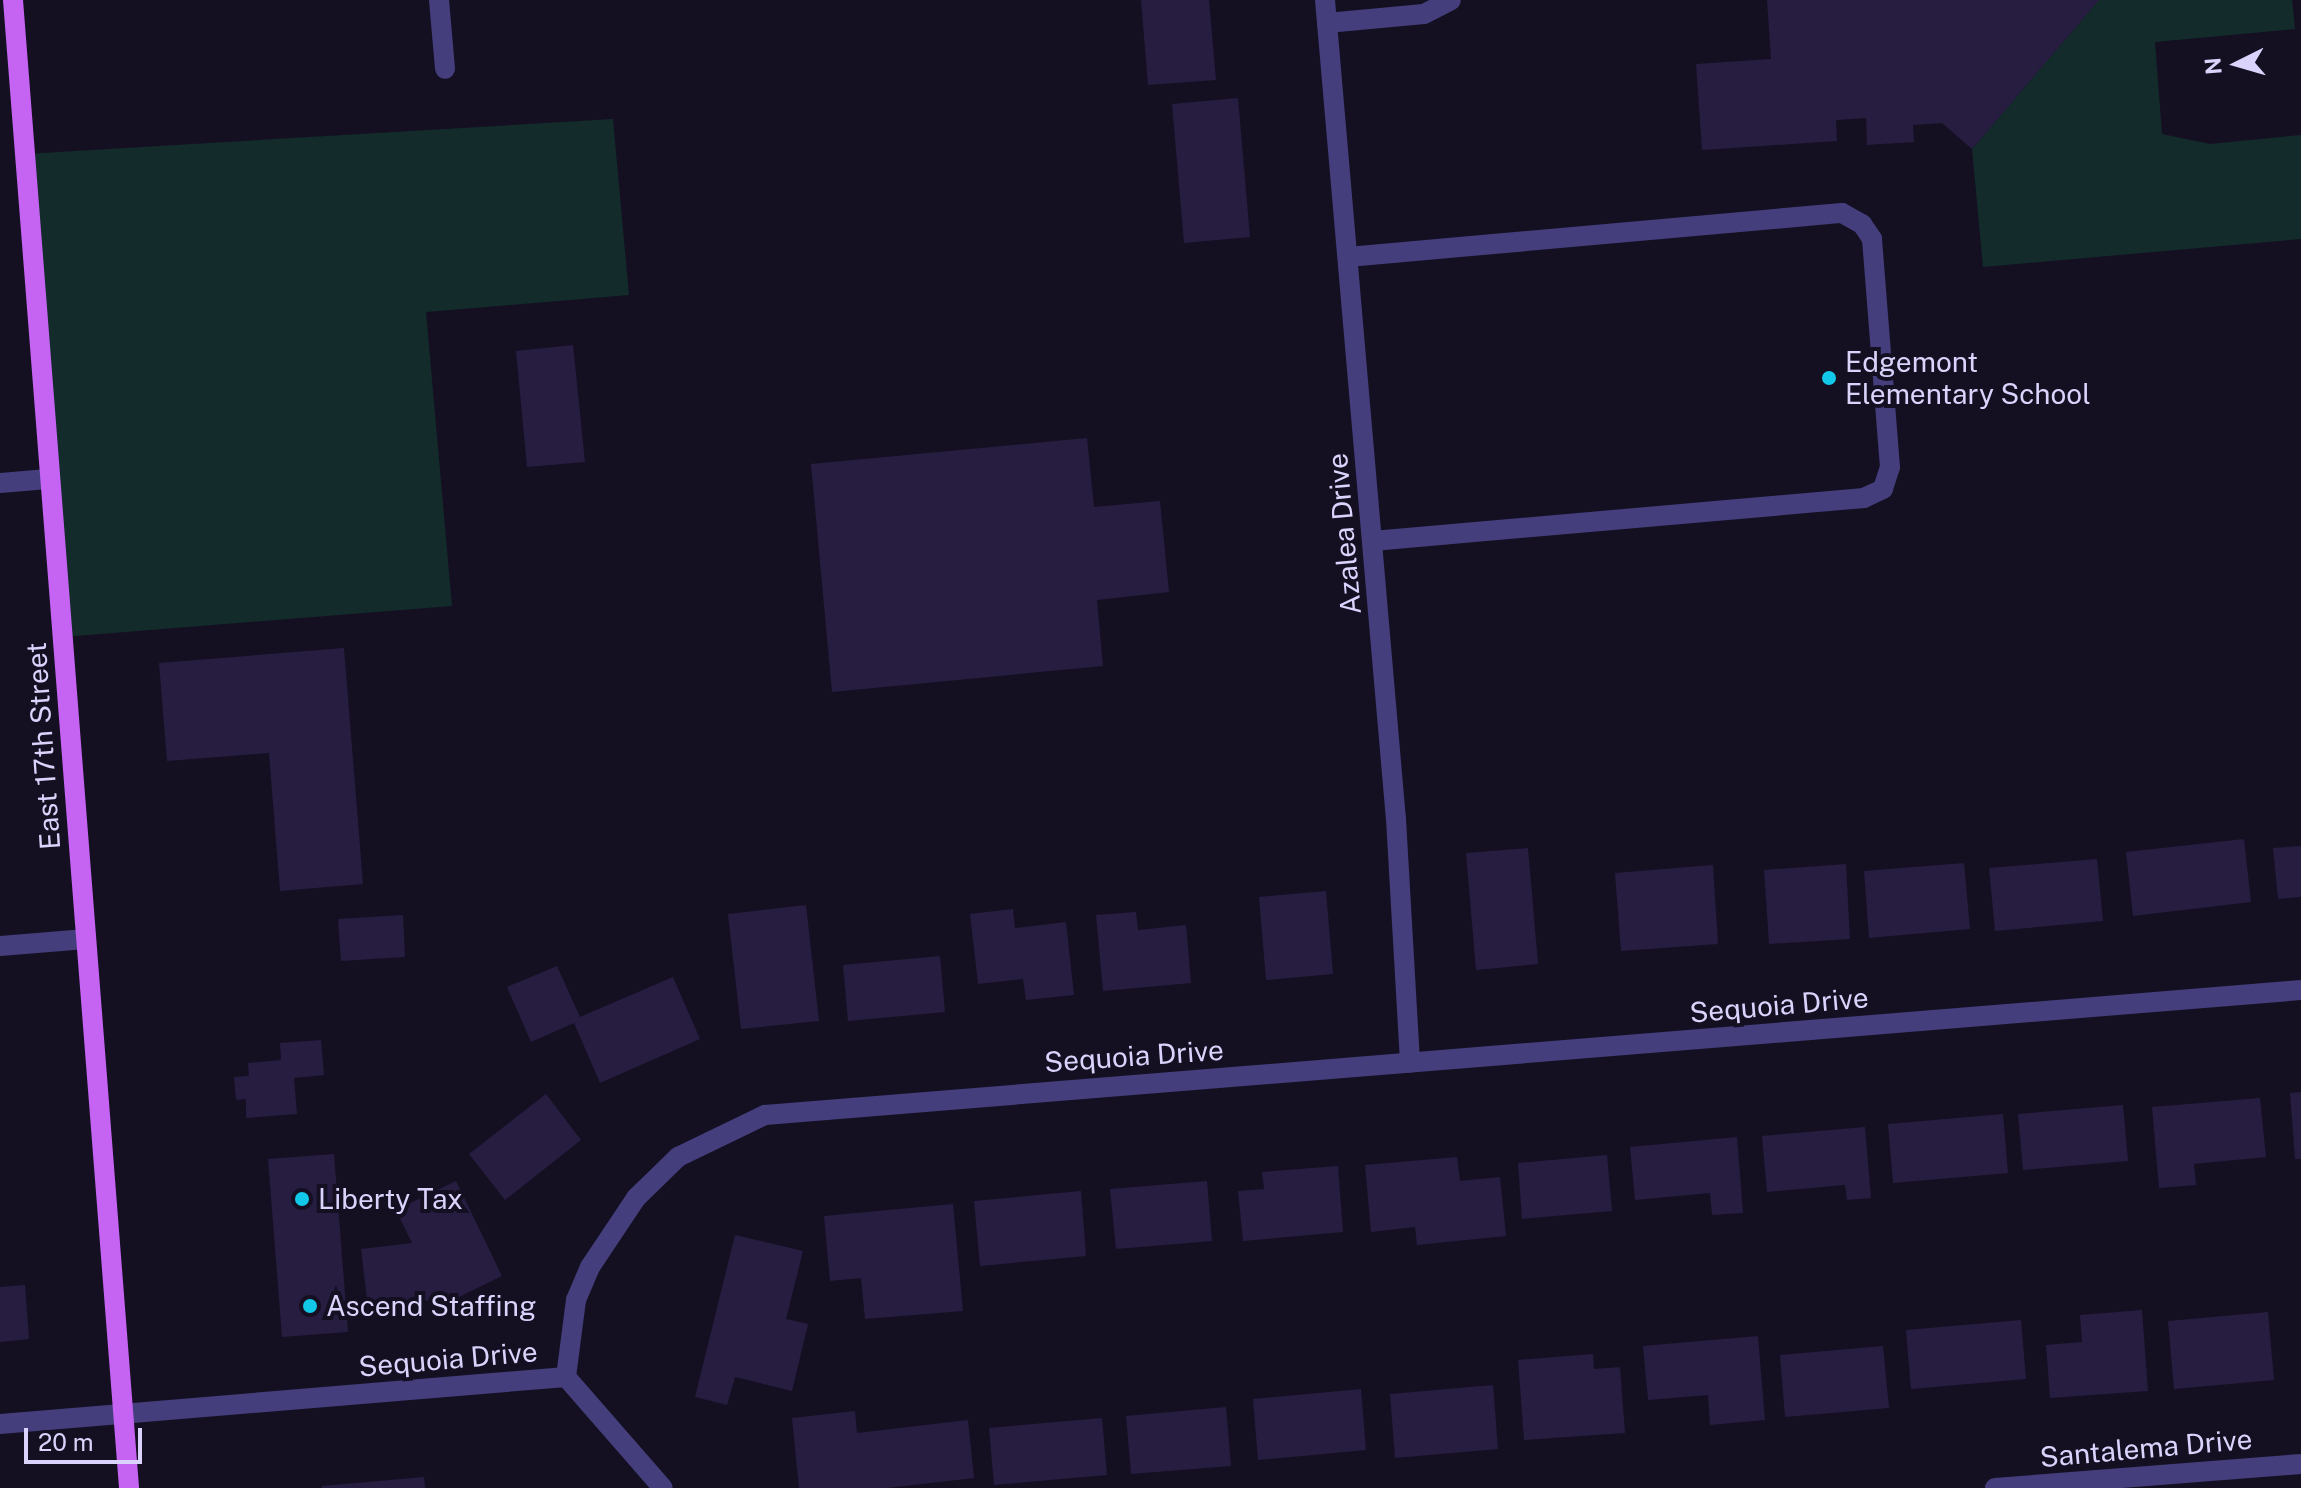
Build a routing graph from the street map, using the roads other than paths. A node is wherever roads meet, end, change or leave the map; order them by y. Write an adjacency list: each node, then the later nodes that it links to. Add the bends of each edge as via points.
1 (13, 0): 8 (main road, East 17th Street)
2 (439, 0): 6 (street)
3 (1325, 0): 5 (street, Azalea Drive)
4 (1451, 0): 5 (street, via 1424,14)
5 (1327, 23): 7 (street, Azalea Drive)
6 (445, 69)
7 (1348, 257): 10 (street, Azalea Drive); 10 (street, via 1842,213 1862,224 1872,239 1890,467 1883,489 1864,498)
8 (48, 479): 9 (street); 11 (main road, East 17th Street)
9 (0, 483)
10 (1373, 541): 14 (street, Azalea Drive)
11 (86, 939): 12 (street); 16 (main road, East 17th Street)
12 (0, 946)
13 (2301, 990): 14 (street, Sequoia Drive)
14 (1410, 1063): 15 (street, Sequoia Drive, via 866,1105 765,1115 732,1127 678,1157 636,1198 590,1267 576,1300)
15 (566, 1377): 16 (street, Sequoia Drive); 20 (street)
16 (123, 1417): 17 (street, Sequoia Drive); 19 (main road, East 17th Street)
17 (0, 1424)
18 (2301, 1464): 21 (street, Santalema Drive)
19 (129, 1488)
20 (663, 1488)
21 (1995, 1488)

